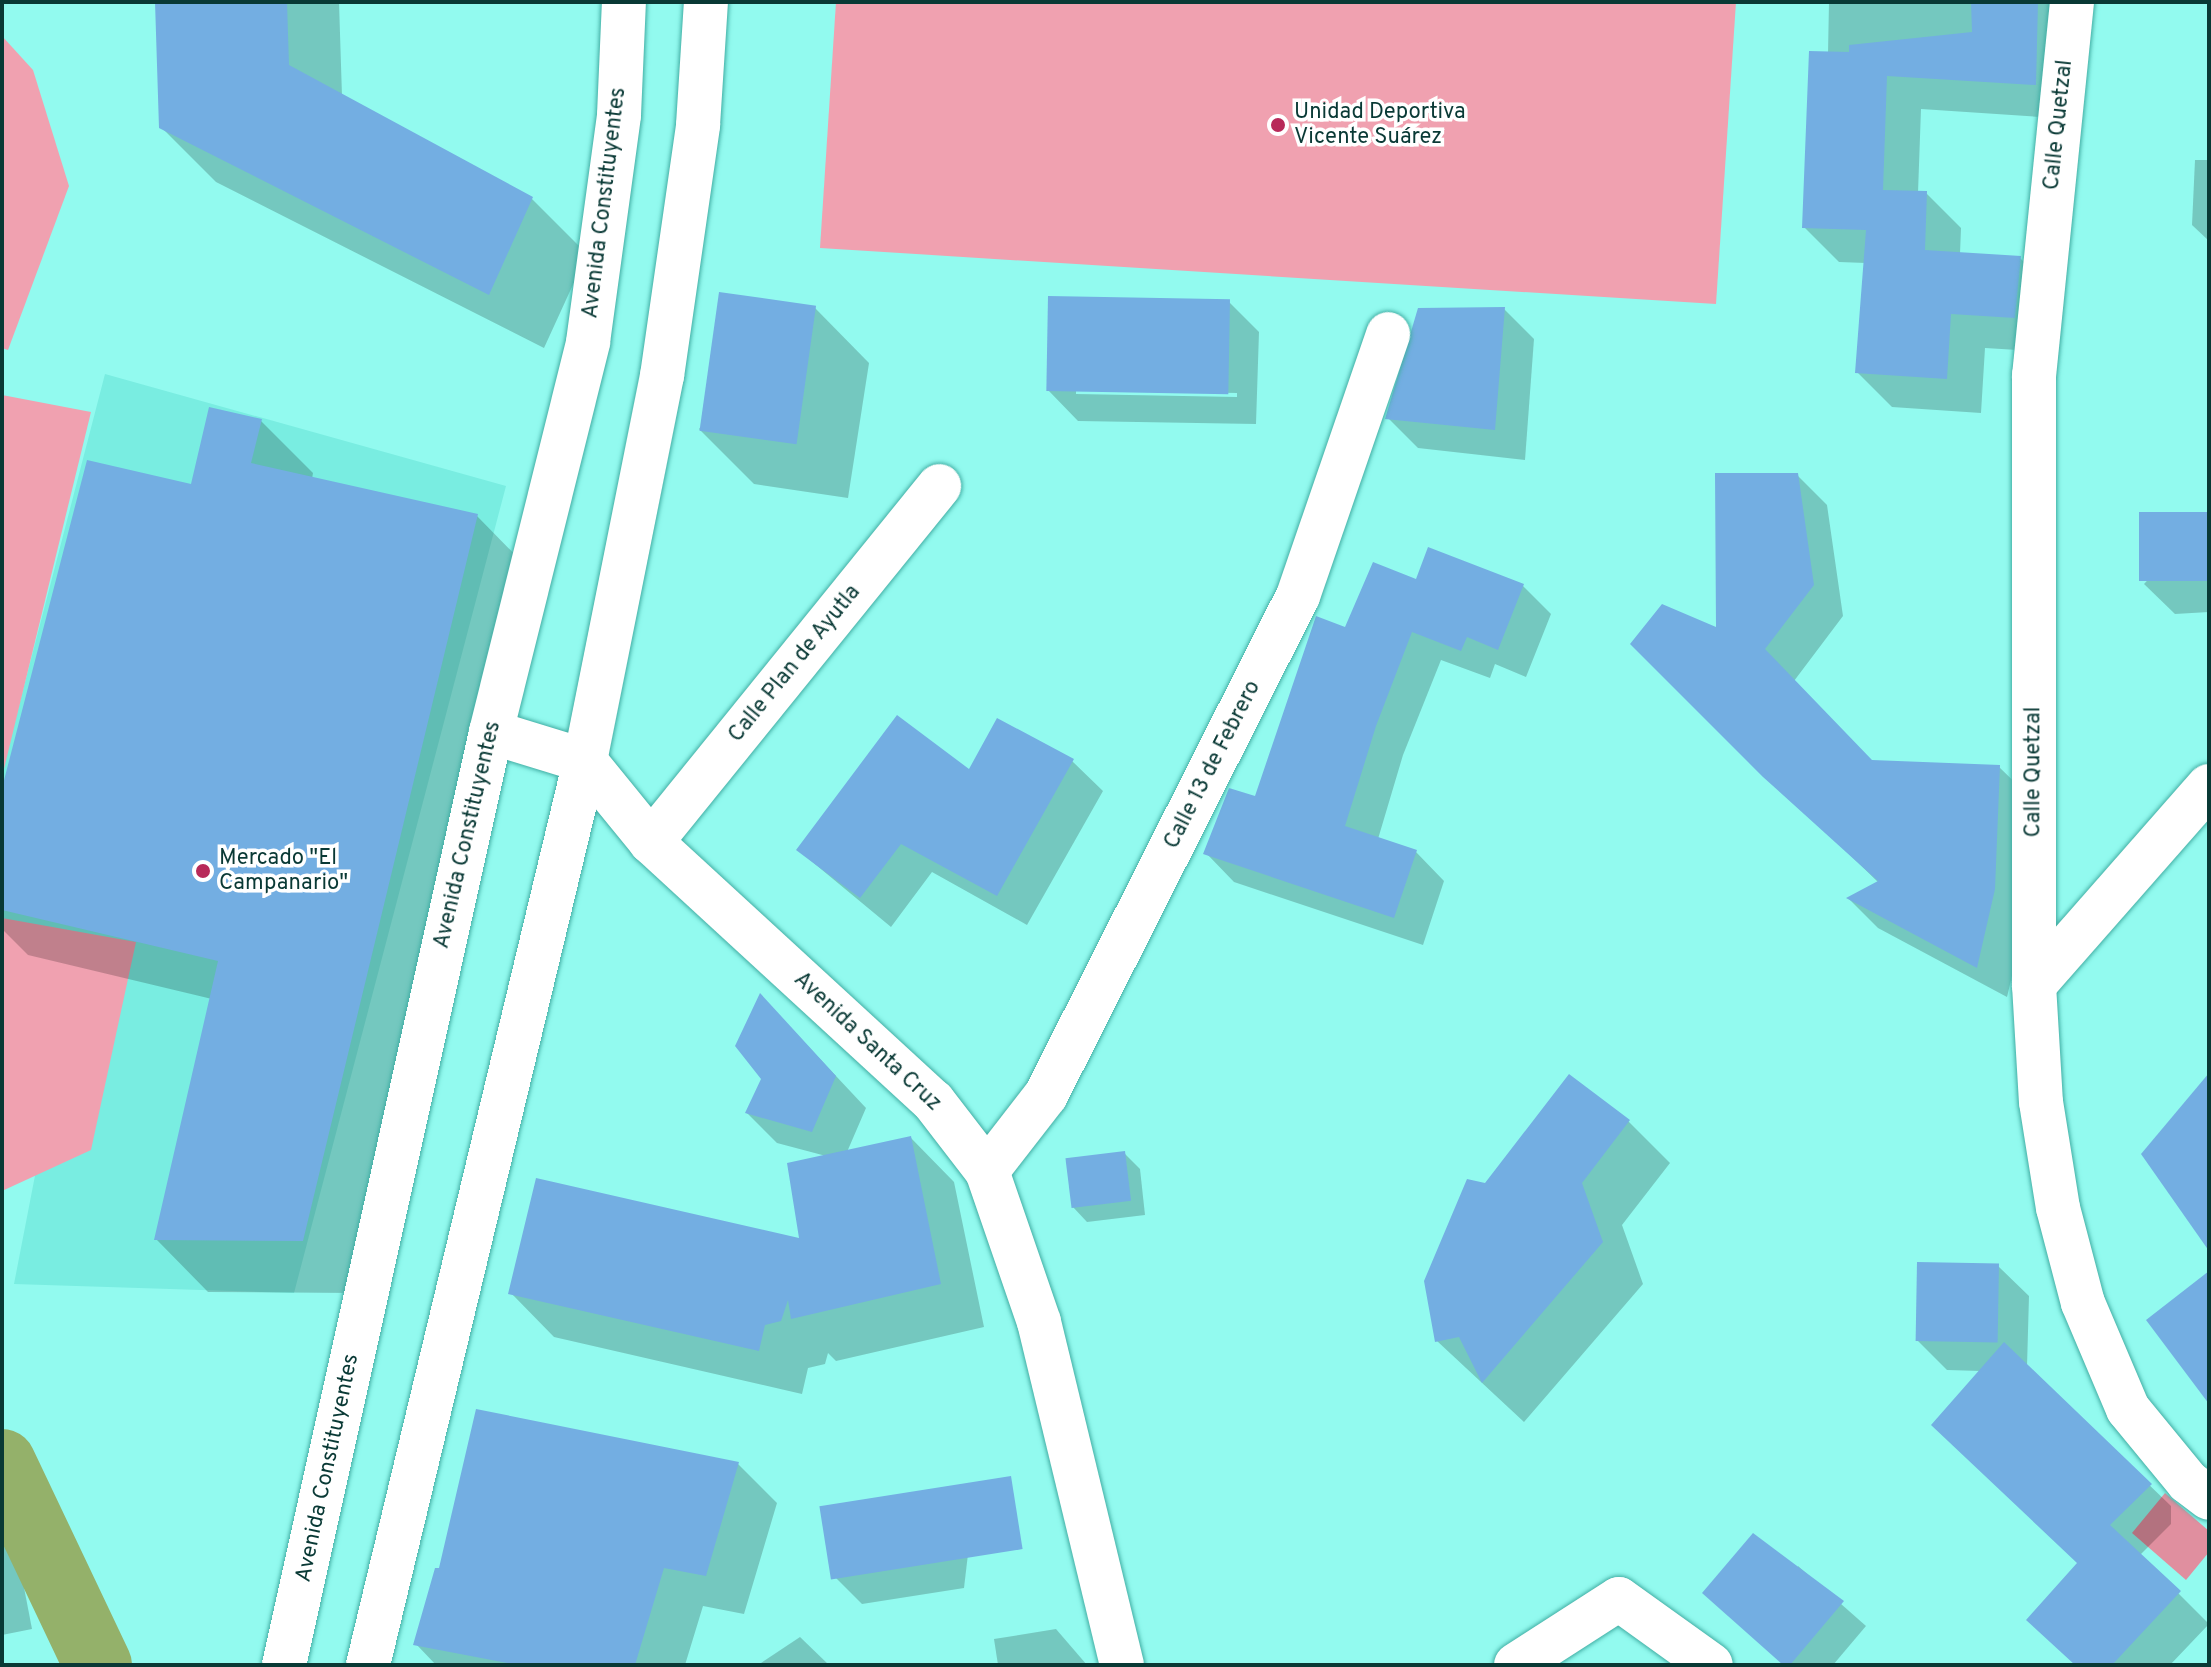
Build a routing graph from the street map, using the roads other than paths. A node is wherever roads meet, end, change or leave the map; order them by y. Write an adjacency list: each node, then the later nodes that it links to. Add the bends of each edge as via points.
1 (624, 2): 6 (street, Avenida Constituyentes, via 619,115 588,342)
2 (706, 2): 7 (street, via 698,125 662,376)
3 (2072, 2): 10 (street, Calle Quetzal, via 2034,375)
4 (1388, 334): 11 (street, Calle 13 de Febrero, via 1298,596 1046,1095)
5 (939, 486): 9 (street, Calle Plan de Ayutla)
6 (491, 732): 7 (street); 13 (street, Avenida Constituyentes)
7 (585, 761): 9 (street, Avenida Santa Cruz); 14 (street)
8 (2209, 786): 10 (street)
9 (651, 842): 11 (street, Avenida Santa Cruz, via 933,1101)
10 (2034, 985): 12 (street, Calle Quetzal, via 2041,1102 2058,1208 2083,1303 2128,1409 2188,1482)
11 (987, 1171): 15 (street, Avenida Santa Cruz, via 1039,1322)
12 (2209, 1498)
13 (284, 1665)
14 (368, 1665)
15 (1122, 1665)
16 (1516, 1665): 17 (street, via 1619,1599)
17 (1711, 1665)

